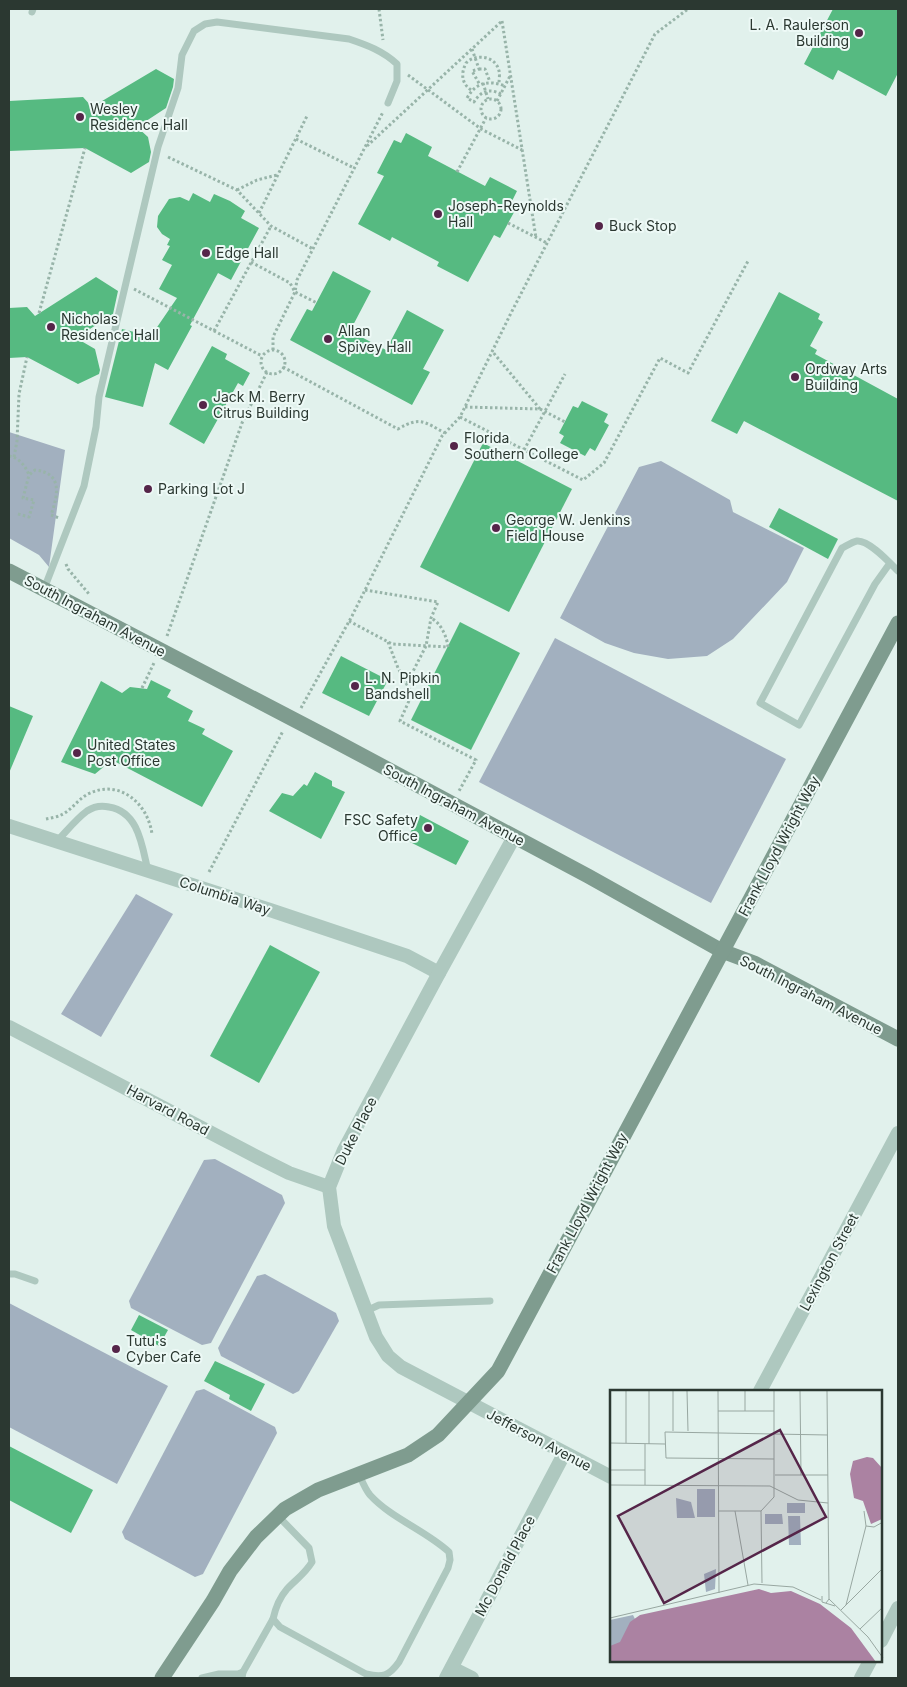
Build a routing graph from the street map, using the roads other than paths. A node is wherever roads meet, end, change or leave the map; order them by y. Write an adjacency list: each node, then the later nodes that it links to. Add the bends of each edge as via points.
1 (388, 103): 5 (lane, via 398,81 397,64 370,46 349,39 217,22 205,24 194,31 182,55 178,88 157,152 125,284 99,397 84,486)
2 (890, 563): 2 (lane, via 867,543 856,541 842,548 760,703 800,724 875,584); 4 (lane)
3 (9, 571): 5 (street, South Ingraham Avenue)
4 (898, 571)
5 (44, 589): 8 (street, South Ingraham Avenue)
6 (898, 623): 11 (street, Frank Lloyd Wright Way)
7 (9, 826): 9 (street, Columbia Way)
8 (514, 836): 11 (street, South Ingraham Avenue); 12 (street, Duke Place)
9 (56, 842): 10 (street, Columbia Way); 10 (lane, via 86,811 101,805 114,808 128,815 138,831)
10 (148, 871): 12 (street, Columbia Way, via 407,956)
11 (722, 951): 14 (street, South Ingraham Avenue, via 754,963); 22 (street, Frank Lloyd Wright Way, via 498,1371)
12 (439, 973): 16 (street, Duke Place, via 344,1150)
13 (9, 1027): 16 (street, Harvard Road, via 274,1166)
14 (898, 1040)
15 (898, 1133): 21 (street, Lexington Street)
16 (329, 1187): 20 (street, Duke Place, via 334,1226)
17 (9, 1274): 18 (lane)
18 (35, 1282)
19 (490, 1301): 20 (lane, via 379,1305)
20 (366, 1311): 22 (street, Duke Place, via 388,1356 401,1367)
21 (761, 1390)
22 (468, 1403): 23 (street, Jefferson Avenue); 24 (street, Frank Lloyd Wright Way, via 438,1435 408,1455)
23 (564, 1454): 25 (street, Jefferson Avenue); 32 (street, Mc Donald Place)
24 (358, 1474): 26 (street, Frank Lloyd Wright Way, via 318,1490); 28 (lane, via 369,1495 449,1552 448,1568 399,1662 392,1672 384,1675 366,1674 280,1627)
25 (610, 1477)
26 (278, 1516): 28 (lane, via 309,1548 312,1562 306,1573 286,1590); 34 (street, Frank Lloyd Wright Way, via 256,1537 230,1571)
27 (898, 1608): 29 (street)
28 (273, 1619): 33 (lane)
29 (890, 1622): 30 (street)
30 (882, 1639)
31 (869, 1662): 37 (street)
32 (449, 1673): 36 (street)
33 (243, 1675): 35 (lane, via 220,1674)
34 (162, 1678)
35 (202, 1678)
36 (472, 1678)
37 (861, 1678)

